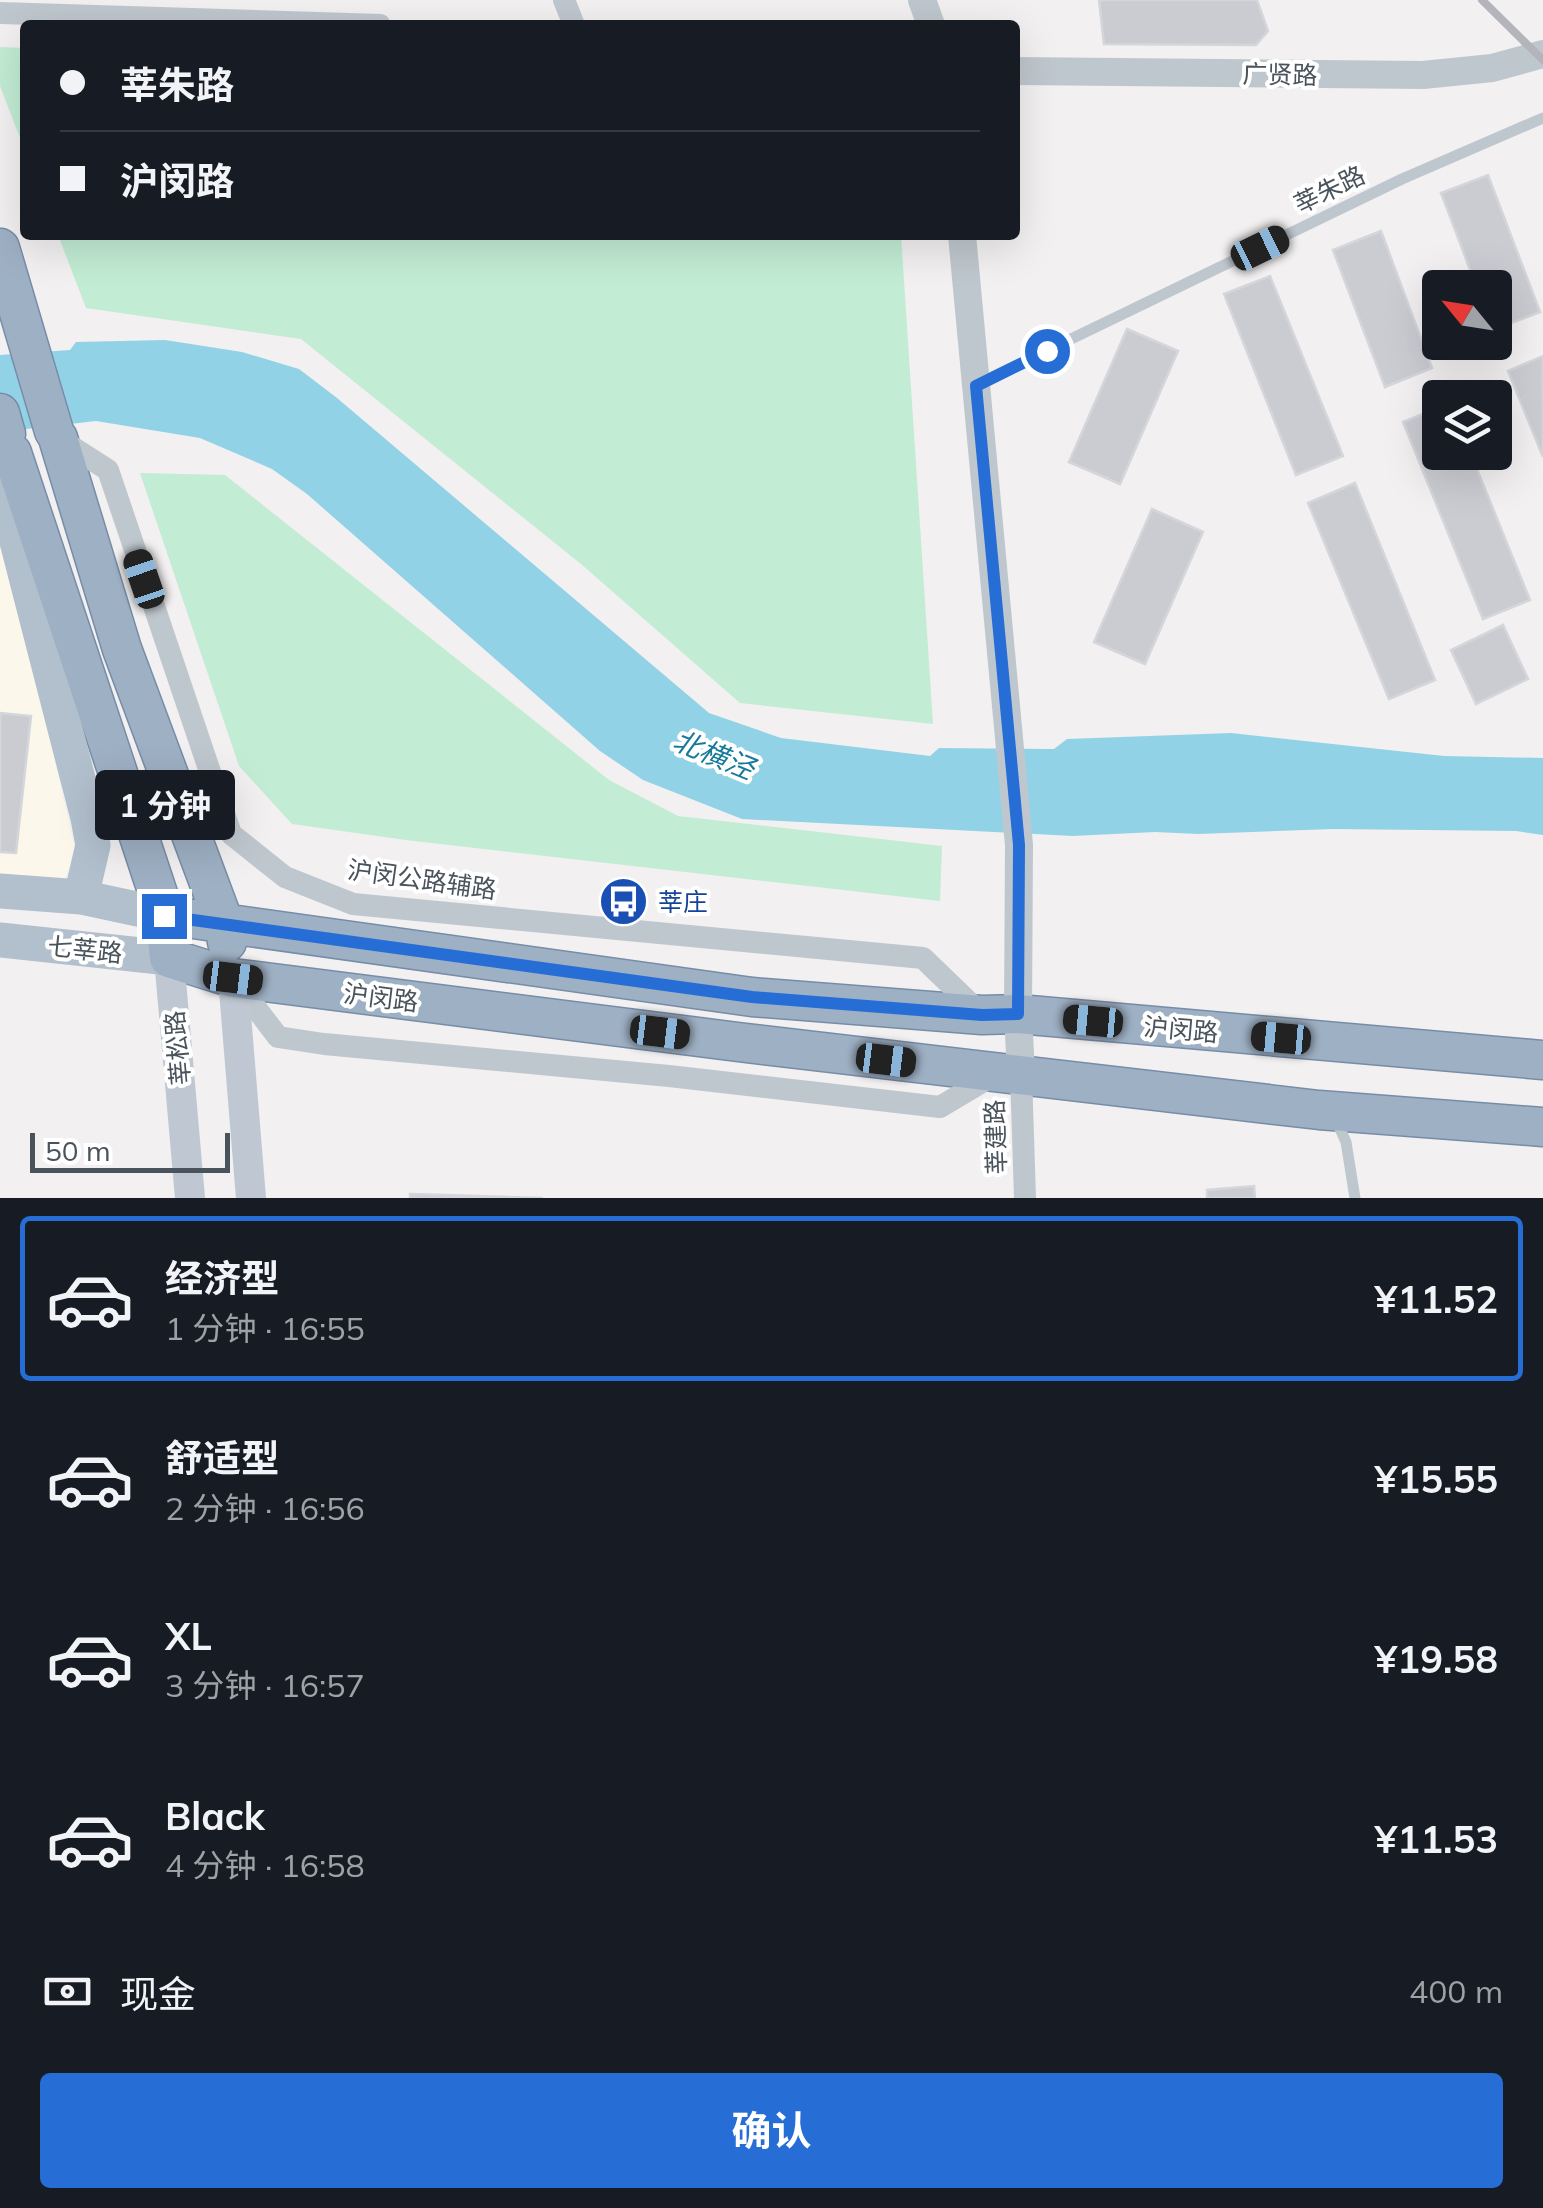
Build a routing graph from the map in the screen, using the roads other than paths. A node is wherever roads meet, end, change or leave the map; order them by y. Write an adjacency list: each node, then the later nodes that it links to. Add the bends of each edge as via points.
1 (0, 13): 2 (street)
2 (222, 20)
3 (1543, 54): 4 (street, 广贤路, via 1423,75)
4 (1020, 71)
5 (1543, 118): 8 (lane, 莘朱路, via 1402,178)
6 (962, 240): 8 (street)
7 (0, 248): 10 (highway)
8 (976, 386): 18 (street, via 1019,845)
9 (6, 433): 12 (main road, via 13,526 90,831); 13 (highway)
10 (56, 434): 14 (highway, via 122,649); 18 (street, 沪闵公路辅路, via 108,470 231,834 285,877 353,904 923,958)
11 (0, 891): 12 (main road, 七莘路)
12 (81, 896): 13 (main road, 七莘路)
13 (164, 916): 14 (highway, 沪闵路); 16 (highway)
14 (224, 923): 17 (highway); 18 (highway, 沪闵路, via 752,997)
15 (0, 940): 16 (main road, 七莘路)
16 (169, 958): 17 (highway, 沪闵路); 23 (main road, 莘松路)
17 (233, 978): 20 (highway, 沪闵路); 20 (street, via 278,1038 324,1044 940,1107); 24 (main road)
18 (1000, 1015): 19 (highway, 沪闵路); 20 (street)
19 (1543, 1060)
20 (1010, 1074): 21 (highway, 沪闵路); 25 (street, 莘建路)
21 (1320, 1110): 22 (highway, 沪闵路); 26 (lane, via 1336,1121 1346,1142)
22 (1543, 1127)
23 (190, 1198)
24 (251, 1198)
25 (1025, 1198)
26 (1355, 1198)

